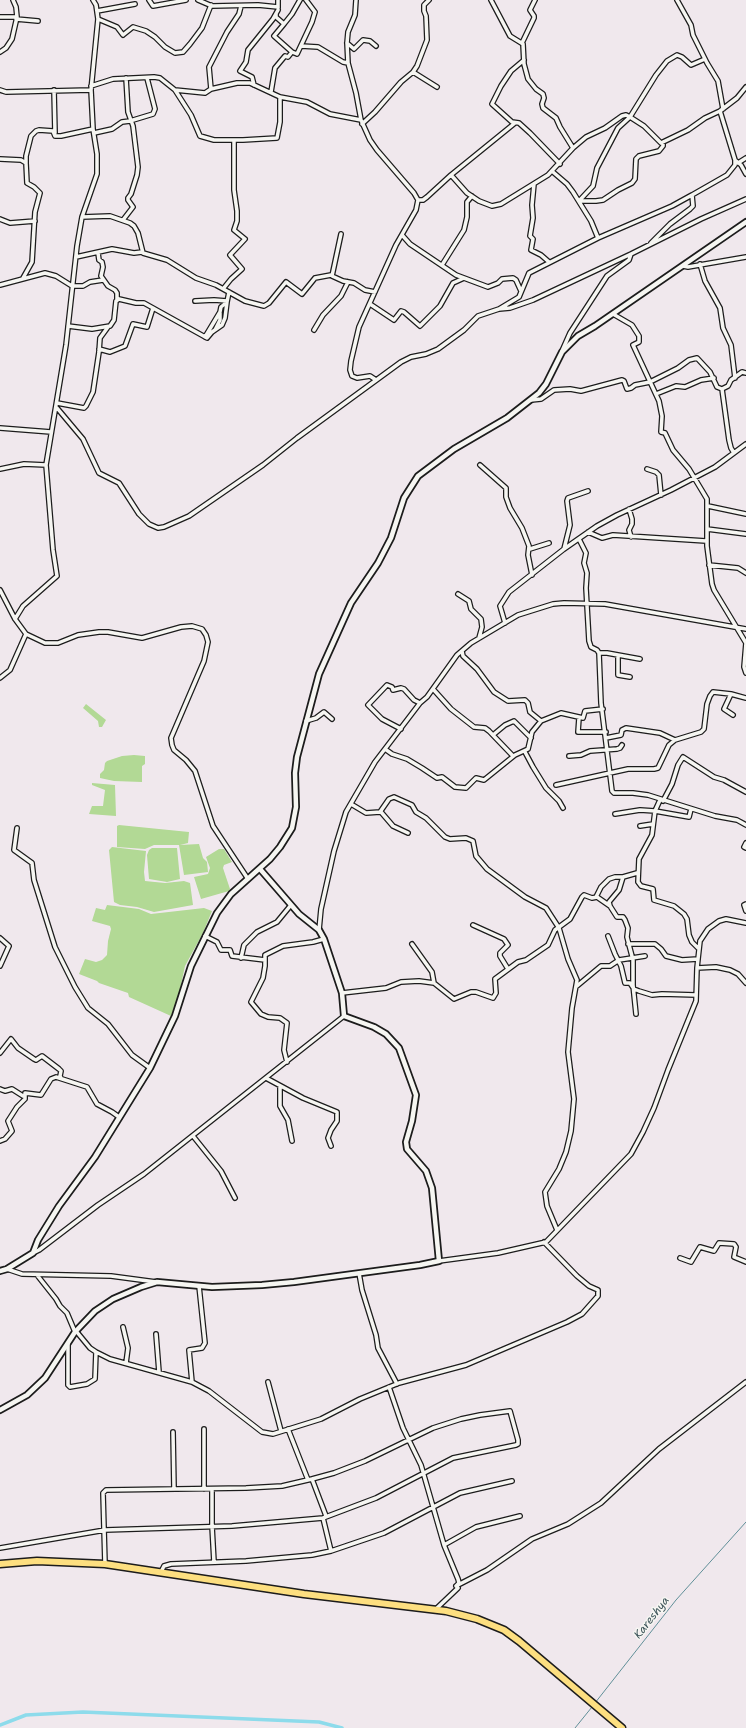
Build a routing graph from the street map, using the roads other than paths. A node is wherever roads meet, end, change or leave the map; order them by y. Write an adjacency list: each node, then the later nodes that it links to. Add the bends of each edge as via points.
1 (13, 0): 20 (street)
2 (93, 0): 18 (street)
3 (149, 0): 4 (street, via 152,6)
4 (186, 0)
5 (198, 0): 15 (street)
6 (278, 0): 17 (street)
7 (300, 0): 23 (street)
8 (306, 0): 26 (street, via 315,12)
9 (356, 0): 24 (street, via 355,15)
10 (429, 0): 33 (street, via 424,5 426,45)
11 (491, 0): 25 (street, via 510,36)
12 (535, 0): 25 (street, via 530,10 534,18)
13 (677, 0): 30 (street)
14 (135, 4): 18 (street)
15 (211, 5): 16 (street); 21 (street, via 198,33 183,52 178,53 165,47 146,31 133,27 123,35 117,27)
16 (241, 6): 17 (street); 40 (street, via 209,67)
17 (278, 8): 23 (street, via 276,17); 36 (street, via 273,19 248,50 246,62 240,71 252,77)
18 (97, 11): 21 (street)
19 (0, 17): 20 (street)
20 (16, 18): 22 (street); 28 (street, via 12,39)
21 (98, 19): 39 (street)
22 (38, 21)
23 (284, 24): 29 (street, via 274,36)
24 (346, 43): 27 (street, via 354,49 363,40 370,41); 32 (street)
25 (522, 43): 31 (street)
26 (301, 46): 29 (street, via 297,54); 32 (street, via 318,47)
27 (376, 46)
28 (0, 52)
29 (292, 52): 44 (street, via 275,68)
30 (705, 59): 46 (street, via 718,81); 47 (street, via 690,65 677,55 667,61)
31 (524, 60): 50 (street, via 511,71 492,104); 55 (street, via 528,79 544,96 543,108 556,118)
32 (348, 64): 49 (street)
33 (413, 72): 37 (street); 49 (street, via 375,112)
34 (126, 78): 35 (street); 39 (street, via 113,79); 48 (street)
35 (147, 78): 43 (street, via 160,78); 48 (street, via 154,112)
36 (254, 85): 40 (street, via 246,82); 44 (street)
37 (437, 87)
38 (746, 87): 46 (street, via 737,98)
39 (91, 88): 42 (street); 51 (street)
40 (211, 89): 43 (street, via 205,93)
41 (0, 90): 42 (street)
42 (54, 90): 52 (street)
43 (175, 90): 53 (street, via 201,137)
44 (271, 92): 45 (street)
45 (280, 97): 49 (street, via 307,102 330,114); 53 (street, via 277,138)
46 (721, 110): 54 (street); 58 (street, via 722,122)
47 (630, 117): 54 (street); 55 (street, via 626,115 618,118); 69 (street, via 618,128 597,168 594,186)
48 (130, 121): 51 (street, via 119,123 112,129); 72 (street, via 133,126 138,167 128,198 133,207)
49 (361, 122): 68 (street, via 380,154)
50 (515, 123): 60 (street, via 519,123 530,133); 63 (street)
51 (93, 131): 52 (street); 70 (street, via 97,174)
52 (55, 136): 59 (street, via 53,131 39,130 31,136)
53 (234, 140): 95 (street, via 237,221 234,229 245,239 230,255 242,269)
54 (663, 142): 69 (street, via 659,151 636,159 635,178 632,183 603,200)
55 (573, 148): 60 (street)
56 (746, 158): 58 (street)
57 (0, 159): 59 (street, via 21,160)
58 (737, 162): 62 (street); 65 (street, via 727,175)
59 (26, 163): 73 (street, via 27,183 40,193 36,204)
60 (560, 164): 61 (street)
61 (553, 172): 64 (street); 69 (street, via 567,184)
62 (746, 174)
63 (451, 175): 66 (street); 68 (street, via 427,197)
64 (534, 184): 66 (street, via 494,206); 84 (street, via 531,250)
65 (692, 195): 77 (street); 78 (street, via 693,206)
66 (472, 196): 86 (street, via 467,202 467,224)
67 (746, 199): 78 (street)
68 (418, 200): 76 (street, via 416,210)
69 (579, 201): 77 (street)
70 (82, 217): 72 (street, via 110,216); 82 (street)
71 (0, 220): 73 (street, via 10,223)
72 (123, 220): 79 (street, via 134,226)
73 (35, 221): 89 (street, via 32,262)
74 (746, 222): 87 (street)
75 (341, 234): 88 (street)
76 (402, 235): 86 (street, via 410,244); 98 (street)
77 (598, 238): 84 (street)
78 (650, 244): 81 (street)
79 (142, 252): 80 (street, via 112,249); 95 (street, via 167,260 196,278)
80 (98, 253): 82 (street); 91 (street, via 99,260 103,263)
81 (631, 254): 104 (street, via 533,300 510,308); 113 (street, via 629,260 608,276 570,333)
82 (76, 257): 94 (street)
83 (746, 257): 85 (street)
84 (549, 262): 96 (street, via 529,273)
85 (700, 264): 87 (street); 116 (street, via 705,281 720,308 723,328 731,345)
86 (442, 265): 90 (street)
87 (683, 266): 106 (street)
88 (331, 275): 92 (street); 97 (street, via 315,278 302,294 286,282 265,306 245,301)
89 (23, 278): 93 (street); 94 (street, via 47,273)
90 (464, 278): 96 (street, via 491,287 502,279 513,278); 102 (street, via 453,283 440,306 420,326 404,312 399,312 394,320)
91 (103, 280): 94 (street, via 83,286); 99 (street, via 115,290)
92 (348, 282): 98 (street); 110 (street, via 341,296 323,315)
93 (0, 285)
94 (72, 286): 107 (street)
95 (223, 289): 97 (street)
96 (521, 291): 104 (street, via 519,297)
97 (229, 292): 101 (street)
98 (375, 292): 102 (street)
99 (117, 300): 103 (street, via 144,303); 108 (street, via 114,320)
100 (195, 301): 101 (street)
101 (227, 302): 105 (street, via 221,307); 109 (street, via 224,321 220,328)
102 (370, 304): 117 (street, via 359,327 350,370 354,377 370,376)
103 (153, 308): 111 (street); 112 (street, via 147,327 133,324 125,346 110,352)
104 (498, 309): 117 (street, via 474,318 464,330 438,349 411,357)
105 (220, 312): 109 (street, via 220,320); 111 (street)
106 (614, 314): 113 (street, via 578,336); 118 (street, via 632,325 639,336 639,342 633,345)
107 (68, 326): 108 (street, via 92,329); 122 (street)
108 (109, 326): 112 (street, via 100,338)
109 (215, 330): 111 (street)
110 (314, 330)
111 (205, 337)
112 (99, 349): 122 (street, via 93,392 86,406 84,408)
113 (562, 352): 121 (street, via 546,384)
114 (746, 373): 116 (street, via 742,372)
115 (714, 378): 118 (street, via 697,358); 119 (street, via 717,387); 120 (street, via 685,387 676,386)
116 (735, 378): 119 (street)
117 (376, 380): 123 (street, via 232,487 189,516 158,528 149,524 140,514 118,483 99,473 83,439)
118 (650, 382): 120 (street); 121 (street, via 627,389 624,380 581,391 554,390 541,399)
119 (722, 389): 127 (street, via 729,440)
120 (656, 394): 132 (street, via 662,416 661,432 665,433 673,450 682,458)
121 (531, 400): 175 (street, via 508,418 454,449 418,476 404,498 391,538 351,603 326,655)
122 (57, 403): 123 (street)
123 (57, 408): 125 (street)
124 (0, 428): 125 (street)
125 (52, 432): 128 (street)
126 (746, 444): 127 (street)
127 (734, 453): 132 (street)
128 (46, 465): 130 (street, via 24,464); 153 (street, via 57,576 23,606)
129 (480, 465): 145 (street, via 506,488 510,508)
130 (0, 469)
131 (647, 469): 134 (street, via 659,475)
132 (694, 478): 134 (street); 135 (street)
133 (588, 491): 146 (street, via 568,498 570,525)
134 (661, 495): 136 (street)
135 (708, 506): 137 (street); 138 (street)
136 (629, 509): 139 (street); 141 (street, via 632,519 629,530)
137 (746, 514)
138 (707, 529): 140 (street); 143 (street)
139 (588, 532): 141 (street, via 602,538 613,535); 142 (street)
140 (746, 534)
141 (631, 537): 143 (street)
142 (579, 539): 146 (street); 152 (street, via 586,553 584,563 587,573)
143 (706, 541): 147 (street)
144 (549, 543): 145 (street)
145 (530, 549): 149 (street, via 528,555)
146 (564, 549): 149 (street)
147 (709, 565): 148 (street, via 738,568); 155 (street, via 714,590)
148 (746, 573)
149 (532, 575): 154 (street, via 509,592 500,605)
150 (0, 590): 153 (street)
151 (458, 594): 158 (street, via 468,601 481,619 482,627)
152 (587, 602): 154 (street, via 553,604 518,615); 155 (street, via 622,606); 160 (street, via 589,644)
153 (15, 619): 157 (street)
154 (504, 623): 158 (street)
155 (736, 628): 156 (street); 162 (street, via 746,643)
156 (746, 629)
157 (26, 634): 166 (street, via 10,670); 209 (street, via 40,642 52,644 78,635 99,632 142,638 181,627 192,626 202,629 208,642 204,661 171,738 172,745 195,771 213,826)
158 (478, 639): 159 (street)
159 (462, 651): 167 (street); 176 (street, via 462,656 477,668 494,692 508,701 525,700 530,712)
160 (599, 653): 161 (street); 171 (street)
161 (618, 656): 163 (street); 165 (street, via 618,675)
162 (746, 656): 164 (street)
163 (640, 659)
164 (746, 673)
165 (630, 677)
166 (0, 678)
167 (433, 689): 170 (street); 179 (street, via 451,709 474,727 485,728)
168 (731, 694): 169 (street); 172 (street, via 724,709); 182 (street, via 713,692 707,704 704,729)
169 (746, 698)
170 (420, 703): 177 (street); 177 (street, via 404,689 393,690 387,685 368,705 382,719)
171 (603, 709): 173 (street, via 585,711 583,718); 178 (street)
172 (733, 715)
173 (579, 718): 176 (street, via 561,713); 178 (street, via 578,732)
174 (332, 719): 175 (street, via 324,712)
175 (306, 721): 206 (street, via 295,773 296,807 292,828 280,847)
176 (541, 721): 180 (street)
177 (401, 729): 184 (street)
178 (606, 732): 181 (street)
179 (493, 735): 180 (street, via 514,720); 187 (street)
180 (531, 738): 186 (street, via 530,746)
181 (606, 738): 182 (street, via 621,735 622,730 626,728 660,734); 185 (street)
182 (675, 740): 189 (street, via 669,745 658,768)
183 (622, 745): 185 (street, via 620,748)
184 (385, 749): 187 (street, via 437,778 442,777 455,787 463,789 468,788 476,778 484,780); 193 (street)
185 (608, 750): 188 (street); 189 (street)
186 (525, 752): 187 (street); 194 (street, via 546,788)
187 (513, 756)
188 (569, 756)
189 (610, 773): 190 (street); 192 (street, via 614,793 633,792)
190 (556, 785)
191 (746, 792): 192 (street, via 683,758)
192 (662, 800): 195 (street); 196 (street)
193 (350, 804): 197 (street, via 366,813); 218 (street, via 338,837 321,909)
194 (563, 808)
195 (691, 809): 196 (street, via 689,817); 200 (street, via 737,820)
196 (654, 811): 198 (street, via 640,810); 199 (street)
197 (381, 812): 203 (street, via 395,827); 217 (street, via 389,799 394,797 412,805 416,812 445,837 473,841 476,856 487,869 525,897 546,908)
198 (615, 814)
199 (653, 824): 201 (street); 207 (street, via 652,835 639,860)
200 (746, 825)
201 (640, 826)
202 (17, 828): 245 (street, via 14,850 32,863 34,880 56,947 75,987 88,1008 108,1024 132,1055)
203 (408, 833)
204 (746, 843): 205 (street)
205 (746, 848)
206 (260, 869): 209 (street); 212 (street)
207 (637, 873): 208 (street); 225 (street, via 639,885 652,889 654,900 674,906 684,914 692,942)
208 (623, 877): 210 (street, via 609,879); 213 (street, via 620,888 609,902)
209 (248, 879): 219 (street, via 224,902)
210 (596, 897): 213 (street); 217 (street, via 584,895 570,919)
211 (746, 904): 214 (street)
212 (291, 905): 218 (street); 227 (street, via 277,922 257,932 244,945)
213 (610, 906): 224 (street, via 617,917 623,917 625,920)
214 (746, 910)
215 (746, 923): 225 (street, via 726,919 717,922 703,935)
216 (473, 925): 234 (street, via 504,939 508,945 500,956)
217 (559, 928): 234 (street, via 555,930 548,945); 237 (street, via 577,980)
218 (319, 930): 222 (street)
219 (205, 936): 227 (street, via 217,942 221,950 229,950 231,956); 245 (street, via 191,966 175,1016)
220 (608, 936): 231 (street)
221 (0, 938): 232 (street, via 9,946)
222 (324, 939): 230 (street, via 283,946 265,955); 239 (street)
223 (412, 944): 235 (street, via 432,972)
224 (628, 944): 228 (street); 229 (street, via 655,944 666,956 682,960)
225 (699, 949): 229 (street)
226 (645, 956): 228 (street)
227 (241, 958): 230 (street)
228 (632, 958): 231 (street); 238 (street)
229 (698, 959): 233 (street)
230 (265, 960): 244 (street, via 263,978 251,1002 261,1014 280,1018 287,1023 284,1050)
231 (619, 960): 237 (street, via 610,966 599,967); 238 (street, via 625,983)
232 (0, 966)
233 (697, 968): 236 (street, via 716,967 730,970); 240 (street)
234 (508, 969): 235 (street, via 495,979 496,993 493,998 471,992 454,999)
235 (434, 983): 239 (street, via 408,981 386,988)
236 (746, 983)
237 (576, 986): 257 (street, via 568,1052 574,1099 571,1132 559,1169 544,1192)
238 (634, 989): 240 (street, via 652,995); 241 (street)
239 (342, 993): 242 (street)
240 (696, 995): 257 (street, via 691,1015 654,1108 634,1149)
241 (636, 1014)
242 (344, 1016): 244 (street); 261 (street, via 374,1027 386,1034 399,1048 416,1095 406,1142 407,1149 426,1171 432,1188)
243 (0, 1053): 246 (street, via 11,1039 34,1060 42,1056 60,1069)
244 (287, 1062): 247 (street)
245 (150, 1068): 251 (street)
246 (61, 1078): 250 (street, via 51,1079 41,1094); 251 (street, via 87,1087 98,1104)
247 (266, 1078): 248 (street); 252 (street)
248 (280, 1086): 254 (street, via 280,1106 288,1120); 255 (street, via 337,1112 337,1121 328,1138)
249 (0, 1089): 250 (street, via 12,1089)
250 (25, 1095): 253 (street, via 25,1099 8,1121 12,1131)
251 (119, 1117): 259 (street, via 84,1174 59,1206)
252 (193, 1136): 256 (street, via 221,1171); 259 (street)
253 (0, 1141)
254 (292, 1141)
255 (331, 1146)
256 (235, 1198)
257 (557, 1230): 258 (street)
258 (544, 1242): 261 (street, via 498,1253); 279 (street, via 577,1276 598,1290 598,1296 586,1310 577,1318 466,1365)
259 (33, 1253): 263 (street)
260 (680, 1258): 262 (street, via 691,1262 700,1247 714,1251 719,1243 734,1244 734,1257)
261 (439, 1261): 265 (street)
262 (746, 1262)
263 (7, 1269): 264 (street); 266 (street)
264 (0, 1271)
265 (359, 1273): 268 (street, via 262,1286); 279 (street, via 378,1348)
266 (37, 1275): 267 (street, via 111,1276); 270 (street, via 67,1313)
267 (157, 1282): 268 (street); 270 (street, via 113,1299 95,1311)
268 (199, 1286): 276 (street, via 205,1343 202,1348 188,1350)
269 (122, 1327): 274 (street, via 128,1348)
270 (76, 1332): 272 (street); 273 (street)
271 (156, 1334): 275 (street)
272 (68, 1344): 273 (street, via 70,1387 95,1380); 281 (street, via 45,1378 27,1395)
273 (96, 1352): 274 (street)
274 (126, 1363): 275 (street)
275 (159, 1372): 276 (street)
276 (192, 1382): 284 (street, via 209,1391 262,1432 270,1434)
277 (268, 1382): 284 (street)
278 (746, 1382): 305 (street, via 659,1449 601,1503 568,1524 532,1539 487,1570)
279 (397, 1384): 280 (street)
280 (389, 1387): 283 (street, via 326,1417); 286 (street)
281 (0, 1410)
282 (204, 1429): 292 (street)
283 (288, 1429): 284 (street); 288 (street)
284 (281, 1431)
285 (173, 1432): 291 (street)
286 (408, 1439): 287 (street); 287 (street, via 461,1419 509,1410 511,1412 518,1444 453,1458); 288 (street, via 365,1462)
287 (423, 1473): 293 (street); 295 (street, via 376,1498)
288 (310, 1480): 290 (street, via 282,1486); 295 (street)
289 (512, 1480): 293 (street, via 460,1493)
290 (212, 1488): 292 (street); 296 (street)
291 (174, 1489): 292 (street); 297 (street, via 104,1491)
292 (204, 1489)
293 (434, 1507): 298 (street); 300 (street, via 384,1533)
294 (520, 1516): 298 (street, via 476,1527)
295 (324, 1517): 296 (street); 300 (street)
296 (212, 1526): 297 (street); 301 (street)
297 (105, 1530): 299 (street); 303 (street)
298 (444, 1545): 305 (street, via 458,1578 459,1583)
299 (0, 1548)
300 (331, 1551): 301 (street, via 312,1555)
301 (214, 1562): 304 (street, via 166,1565)
302 (0, 1564): 303 (highway, via 37,1561)
303 (105, 1564): 304 (highway)
304 (161, 1572): 306 (highway, via 304,1594)
305 (456, 1586): 306 (street, via 458,1588)
306 (436, 1610): 307 (highway, via 477,1619 504,1630)
307 (622, 1728)

